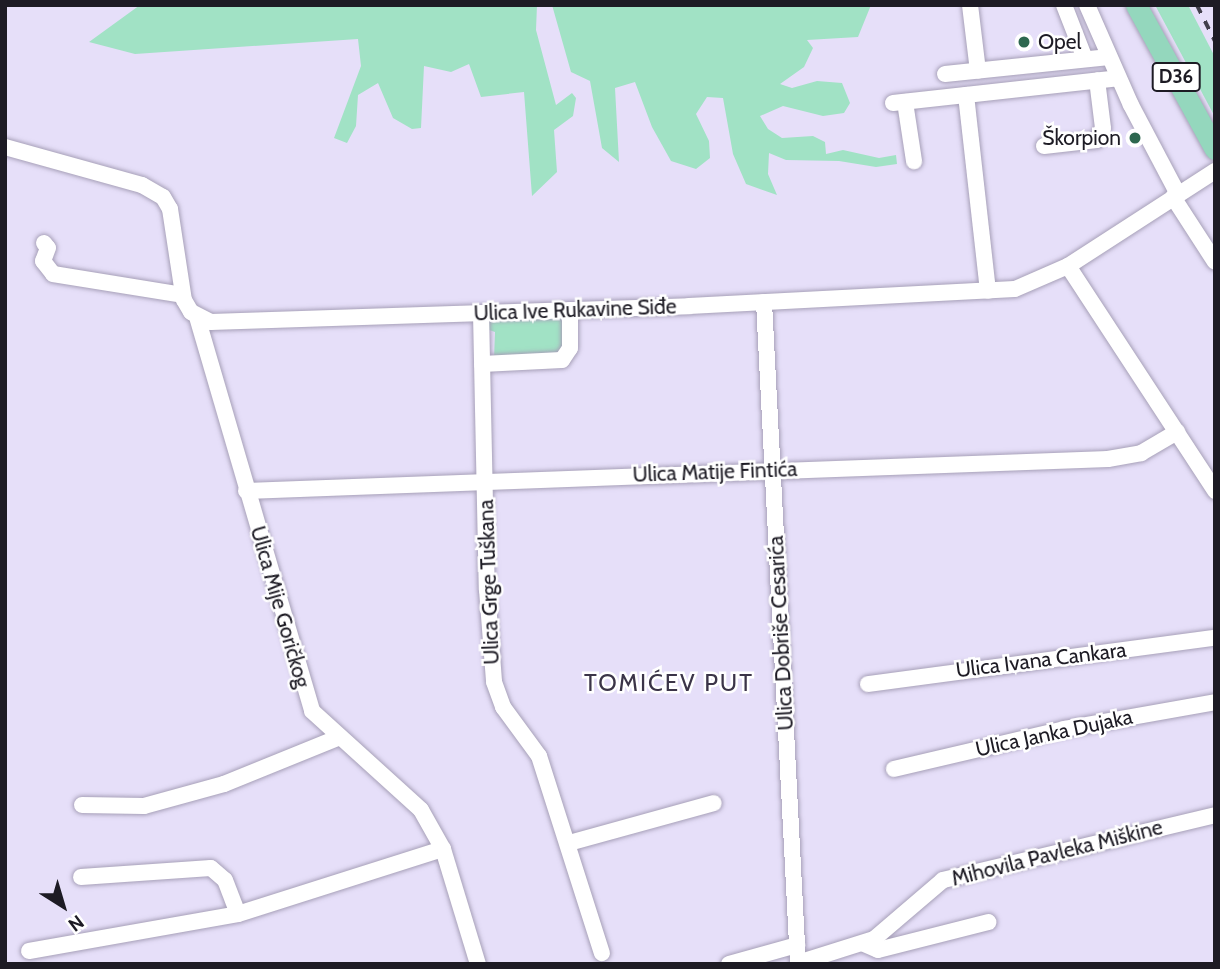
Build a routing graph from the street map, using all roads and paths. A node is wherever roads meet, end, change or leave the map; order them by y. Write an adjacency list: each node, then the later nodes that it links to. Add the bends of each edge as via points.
1 (970, 5): 7 (street)
2 (1063, 5): 6 (street)
3 (1087, 5): 5 (street)
4 (1136, 5): 14 (main road, D36)
5 (1109, 57): 6 (street); 9 (street)
6 (1085, 59): 7 (street)
7 (978, 71): 8 (street)
8 (945, 75)
9 (1118, 78): 10 (street); 17 (street)
10 (1097, 80): 11 (street); 12 (street, via 1103,128 1097,140)
11 (966, 95): 15 (street, via 899,103); 21 (street)
12 (1044, 146)
13 (5, 147): 22 (street, via 142,185 163,197 170,209)
14 (1215, 149)
15 (914, 161)
16 (1215, 171): 17 (street, Ulica Ive Rukavine Siđe)
17 (1175, 196): 19 (street); 20 (street, Ulica Ive Rukavine Siđe)
18 (44, 243): 22 (street, via 48,248 43,261 53,274)
19 (1215, 262)
20 (1068, 266): 21 (street, Ulica Ive Rukavine Siđe, via 1033,284); 28 (street)
21 (988, 291): 23 (street, Ulica Ive Rukavine Siđe)
22 (182, 295): 26 (street)
23 (764, 302): 24 (street, Ulica Ive Rukavine Siđe); 29 (street, Ulica Dobriše Cesarića)
24 (570, 310): 25 (street, Ulica Ive Rukavine Siđe); 27 (street, via 570,348 562,360)
25 (481, 313): 26 (street, Ulica Ive Rukavine Siđe, via 211,321); 27 (street, Ulica Grge Tuškana)
26 (197, 317): 31 (street, Ulica Mije Goričkog)
27 (482, 364): 30 (street, Ulica Grge Tuškana)
28 (1177, 432): 29 (street, Ulica Matije Fintića, via 1141,453 1108,459); 32 (street)
29 (773, 470): 30 (street, Ulica Matije Fintića); 47 (street, Ulica Dobriše Cesarića)
30 (486, 480): 31 (street, Ulica Matije Fintića); 41 (street, Ulica Grge Tuškana, via 488,626 496,691 539,756)
31 (246, 491): 36 (street, Ulica Mije Goričkog, via 304,691 312,711)
32 (1215, 491)
33 (1215, 638): 34 (street, Ulica Ivana Cankara)
34 (869, 684)
35 (1215, 702): 37 (street, Ulica Janka Dujaka, via 1064,729)
36 (340, 737): 39 (street, via 224,783 144,806); 42 (street, Ulica Mije Goričkog, via 404,791)
37 (894, 769)
38 (714, 803): 41 (street)
39 (82, 805)
40 (1215, 815): 46 (street, Mihovila Pavleka Miškine, via 943,880)
41 (569, 843): 49 (street, Ulica Grge Tuškana)
42 (443, 849): 44 (street); 51 (street, Ulica Mije Goričkog)
43 (80, 877): 44 (street, via 211,868 225,880)
44 (238, 914): 48 (street)
45 (989, 922): 46 (street, via 878,950)
46 (864, 944): 50 (street, Mihovila Pavleka Miškine)
47 (797, 945): 50 (street, Ulica Dobriše Cesarića); 52 (street)
48 (29, 951)
49 (602, 953)
50 (798, 963)
51 (478, 964)
52 (729, 964)

